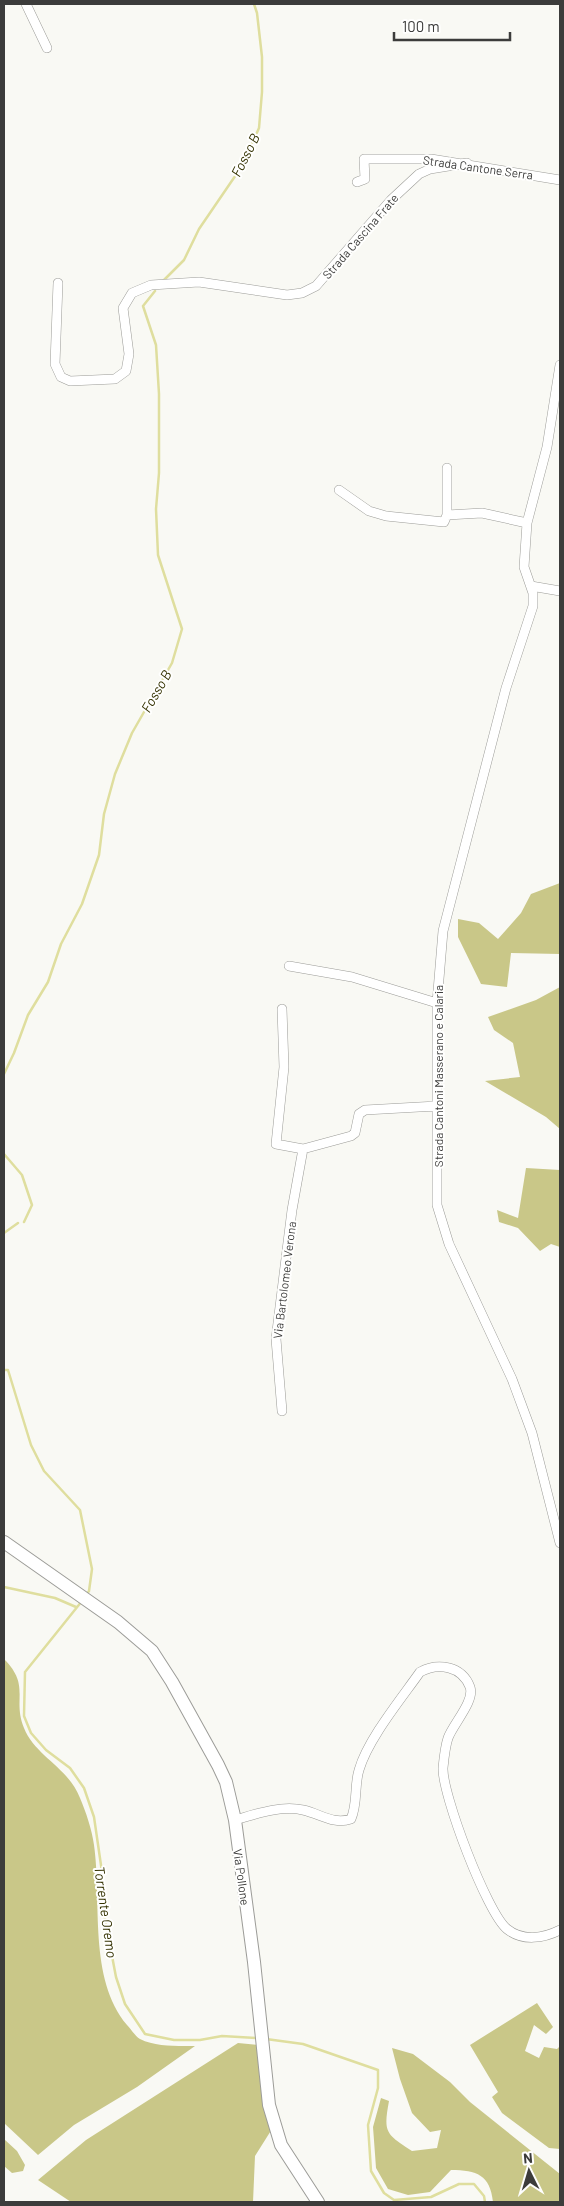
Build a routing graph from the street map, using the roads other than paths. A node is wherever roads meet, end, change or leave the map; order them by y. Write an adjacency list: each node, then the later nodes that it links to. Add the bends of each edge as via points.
1 (26, 4): 2 (street)
2 (47, 48)
3 (467, 163): 4 (street, Strada Cantone Serra); 5 (street, Strada Cantone Serra, via 432,158 364,159 366,179); 6 (street, Strada Cascina Frate, via 419,174 390,200 316,286 302,293 287,295 200,282 152,284 132,293 123,308 129,354 126,371 115,379 70,381 61,377 55,364)
4 (560, 180)
5 (357, 182)
6 (58, 284)
7 (560, 365): 11 (street, Strada Cantoni Masserano e Calaria, via 548,447)
8 (447, 468): 10 (street)
9 (339, 490): 10 (street, via 369,510 386,516 444,522)
10 (447, 515): 11 (street, via 482,513)
11 (526, 523): 12 (street, Strada Cantoni Masserano e Calaria, via 524,567)
12 (531, 586): 13 (street); 15 (street, Strada Cantoni Masserano e Calaria, via 533,606 506,688 443,931)
13 (560, 592)
14 (289, 966): 15 (street, via 352,977)
15 (437, 1003): 17 (street, Strada Cantoni Masserano e Calaria)
16 (282, 1009): 18 (street, via 284,1067 276,1144)
17 (437, 1106): 18 (street, via 365,1110 359,1114 355,1133 351,1136); 21 (street, Strada Cantoni Masserano e Calaria, via 437,1205 442,1224 519,1397 532,1433)
18 (303, 1149): 19 (street, Via Bartolomeo Verona, via 276,1340)
19 (282, 1411)
20 (4, 1542): 22 (street, Via Pollone, via 79,1594 152,1651 192,1716 226,1782)
21 (560, 1543)
22 (234, 1820): 23 (street, via 283,1810 303,1810 335,1821 351,1819 359,1770 367,1749 420,1672 430,1666 442,1665 463,1676 471,1688 471,1698 448,1738 443,1770 448,1799 484,1894 493,1913 507,1929 531,1937 546,1937); 24 (street, Via Pollone, via 269,2105 281,2145)
23 (560, 1930)
24 (318, 2202)

